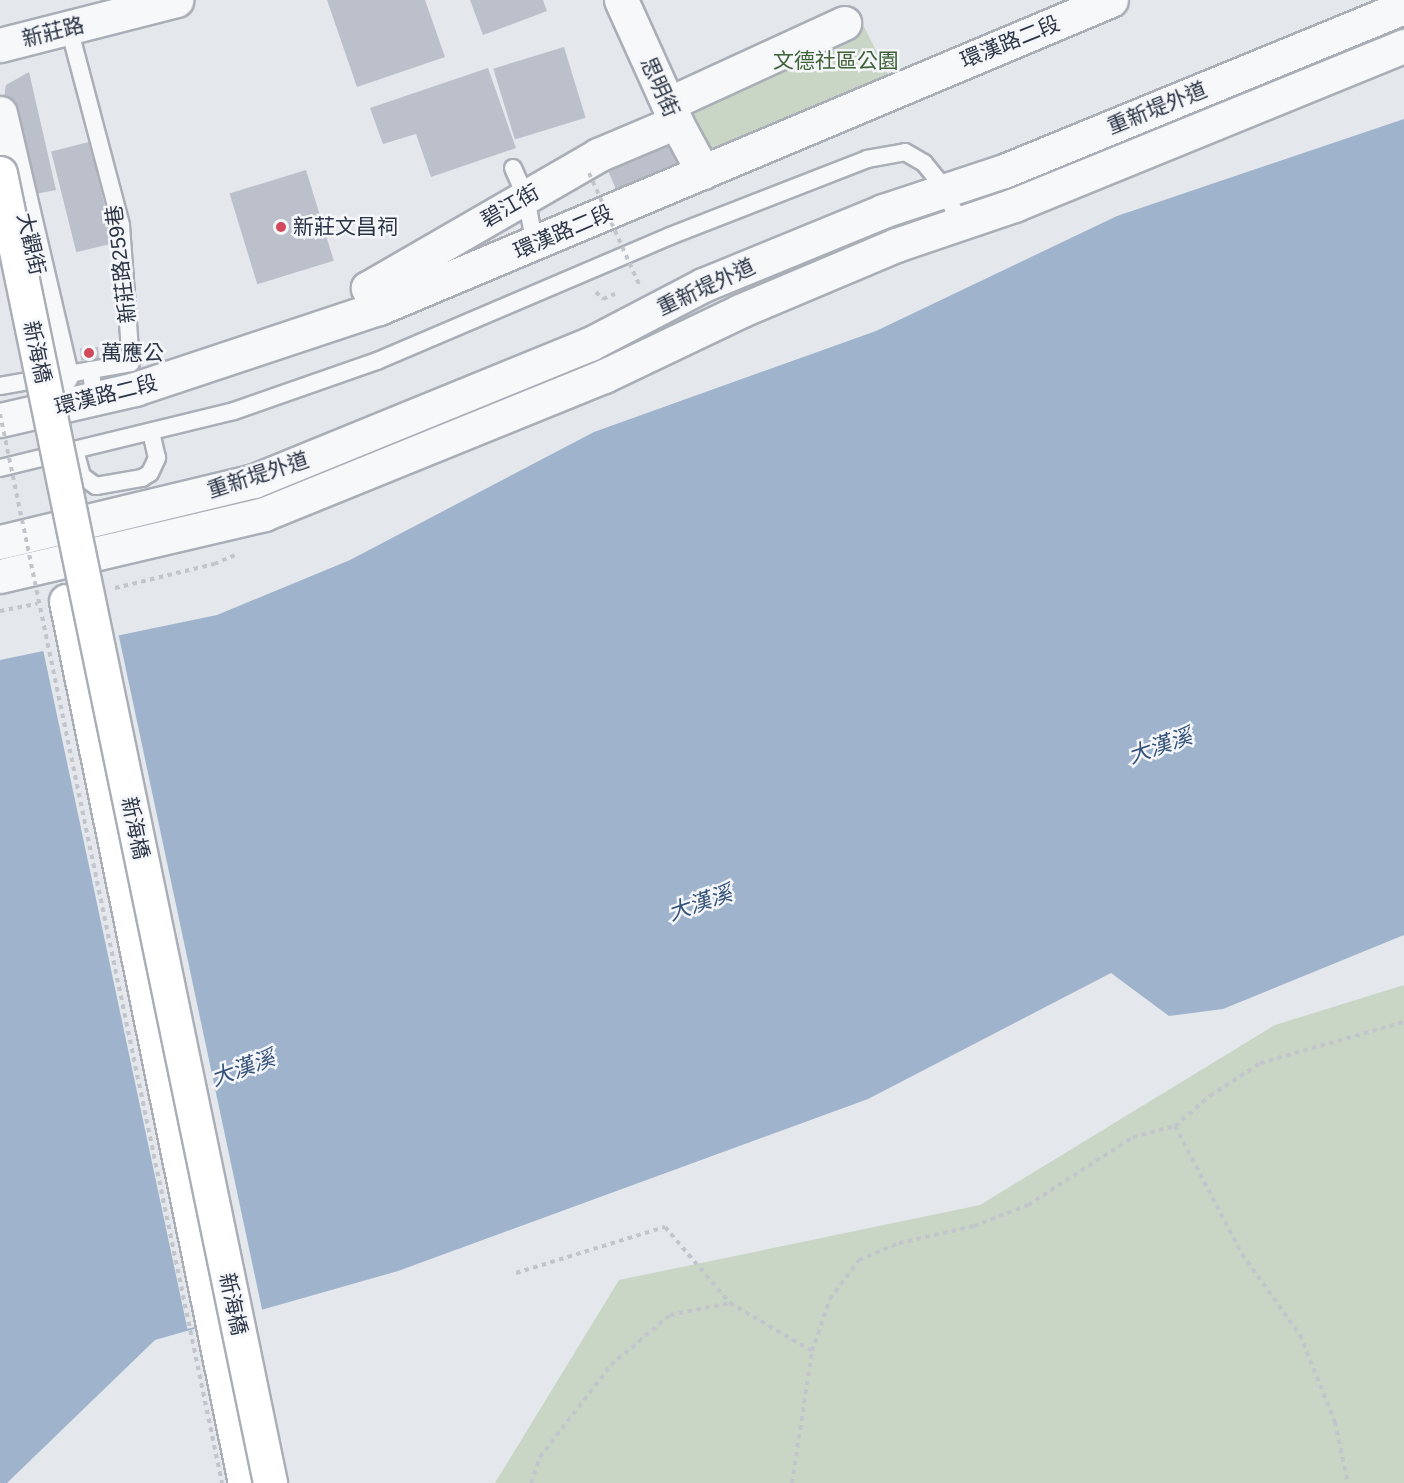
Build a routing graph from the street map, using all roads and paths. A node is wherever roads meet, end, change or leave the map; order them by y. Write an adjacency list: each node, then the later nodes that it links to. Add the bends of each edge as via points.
1 (176, 0): 6 (street, 新莊路)
2 (621, 0): 10 (street, 思明街)
3 (1111, 0): 12 (street, 環漢路二段)
4 (1404, 7): 15 (street, 重新堤外道, via 1004,171)
5 (844, 23): 10 (street, 碧江街)
6 (69, 28): 7 (street, 新莊路); 24 (lane, 新莊路259巷, via 121,225 131,363)
7 (0, 45)
8 (1404, 46): 17 (street, 重新堤外道)
9 (0, 113): 24 (street, 大觀街)
10 (672, 113): 12 (street, 思明街); 16 (street, 碧江街)
11 (513, 168): 16 (lane)
12 (703, 172): 18 (street, 環漢路二段)
13 (0, 173): 40 (main road, 新海橋, bridge)
14 (589, 173): 21 (path, bridge, via 639,284)
15 (945, 189): 17 (lane); 28 (lane, via 924,163 905,152 867,159 670,236 377,361 234,411); 31 (street, 重新堤外道, via 703,285 590,344 254,480)
16 (526, 197): 18 (lane); 23 (street, 碧江街, via 368,288)
17 (959, 224): 32 (street, 重新堤外道, via 875,254 740,311 604,376 264,514)
18 (535, 245): 23 (street, 環漢路二段)
19 (0, 281): 39 (main road, 新海橋)
20 (598, 288): 22 (path, via 596,296 600,298)
21 (630, 288)
22 (621, 291)
23 (379, 308): 24 (street, 環漢路二段)
24 (82, 382): 25 (lane); 27 (street, 環漢路二段)
25 (0, 386)
26 (0, 414): 38 (path, bridge)
27 (0, 420)
28 (151, 432): 29 (lane); 29 (lane, via 157,458 150,473 142,478 96,486 82,476)
29 (75, 450): 30 (lane)
30 (0, 468)
31 (0, 542)
32 (0, 576)
33 (1404, 1022): 34 (path, via 1260,1063)
34 (1175, 1126): 37 (path, via 1133,1137 1028,1205 974,1226 899,1243 859,1260 830,1299); 43 (path, via 1242,1254 1300,1335 1335,1422)
35 (516, 1273): 36 (path, via 665,1227)
36 (730, 1303): 37 (path); 41 (path, via 670,1315 611,1365 540,1457)
37 (812, 1351): 42 (path)
38 (222, 1483)
39 (245, 1483)
40 (270, 1483)
41 (531, 1483)
42 (792, 1483)
43 (1348, 1483)

